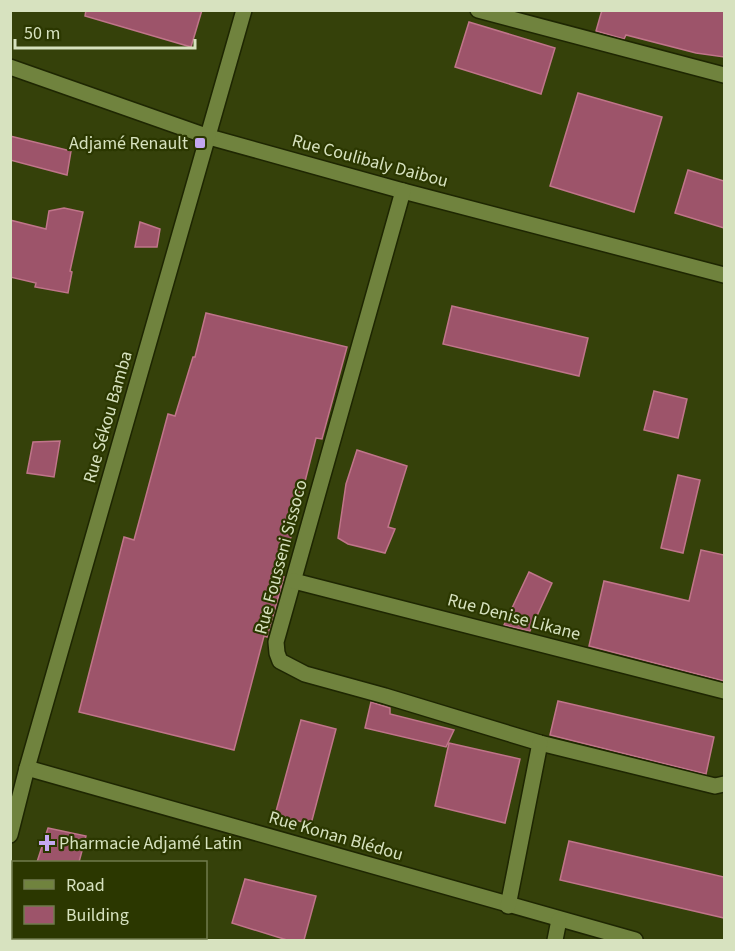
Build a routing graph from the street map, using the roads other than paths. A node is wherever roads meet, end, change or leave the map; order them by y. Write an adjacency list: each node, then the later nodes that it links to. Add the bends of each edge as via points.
1 (244, 10): 5 (street, Rue Sékou Bamba)
2 (478, 10): 4 (street)
3 (10, 67): 5 (street, Rue Coulibaly Daibou)
4 (724, 75)
5 (209, 137): 6 (street, Rue Coulibaly Daibou); 11 (street, Rue Sékou Bamba)
6 (403, 191): 7 (street, Rue Coulibaly Daibou); 8 (street, Rue Fousseni Sissoco)
7 (724, 275)
8 (294, 581): 9 (street, Rue Denise Likane); 10 (street, Rue Fousseni Sissoco, via 276,642 280,661 333,683)
9 (724, 691)
10 (540, 743): 12 (street, Rue Fousseni Sissoco, via 715,786); 15 (street)
11 (27, 768): 13 (street, Rue Sékou Bamba); 15 (street, Rue Konan Blédou)
12 (724, 784)
13 (14, 807): 14 (street, Rue Sékou Bamba)
14 (10, 835)
15 (508, 906): 16 (street, Rue Konan Blédou)
16 (559, 920): 17 (street); 18 (street, Rue Konan Blédou)
17 (555, 940)
18 (635, 940)

